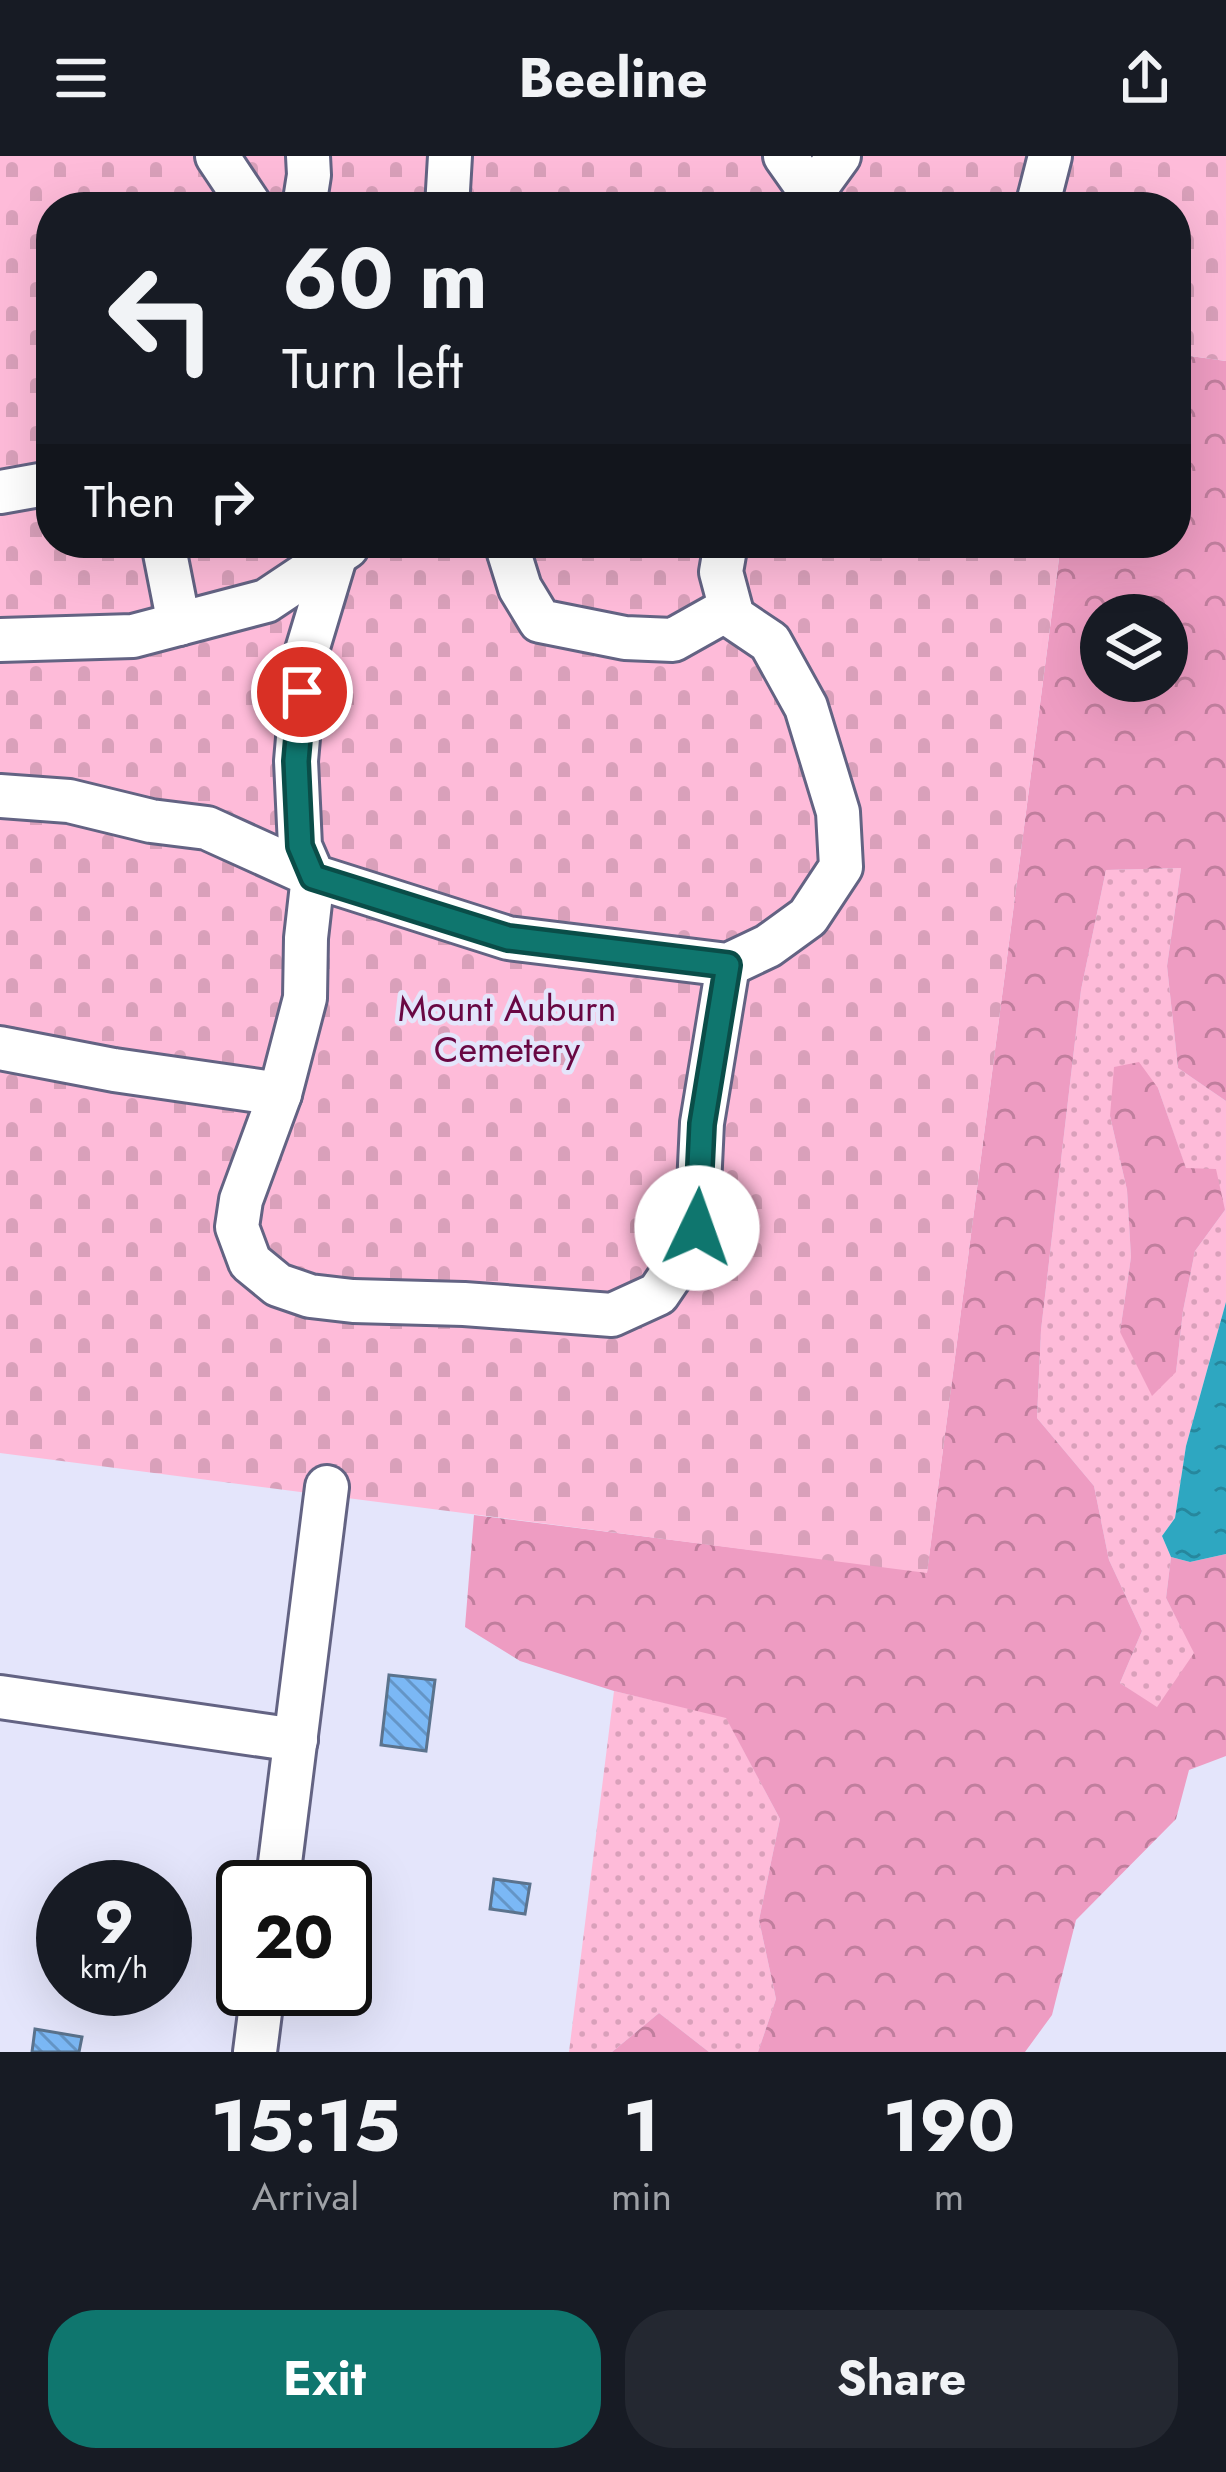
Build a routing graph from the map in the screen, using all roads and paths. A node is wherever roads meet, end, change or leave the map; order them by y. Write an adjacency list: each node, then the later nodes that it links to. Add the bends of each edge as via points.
1 (217, 156): 7 (street)
2 (308, 156): 8 (street)
3 (450, 156): 9 (street)
4 (784, 156): 10 (street)
5 (839, 156): 11 (street)
6 (1050, 156): 12 (street)
7 (241, 192)
8 (307, 192)
9 (448, 192)
10 (805, 192)
11 (818, 192)
12 (1041, 192)
13 (36, 486): 14 (street)
14 (0, 492)
15 (166, 558): 21 (street)
16 (330, 558): 21 (street, via 266,601)
17 (341, 558): 24 (street, via 305,657 296,761 300,846)
18 (511, 558): 20 (street, via 540,621 673,640)
19 (723, 558): 20 (street)
20 (730, 608): 25 (street, via 770,642 806,707 838,812 841,866 808,917)
21 (179, 624): 22 (street, via 133,636)
22 (0, 640)
23 (0, 796): 24 (street, via 207,828)
24 (313, 877): 25 (street, via 508,938); 27 (street, via 305,998)
25 (728, 965): 27 (street, via 702,1124 697,1228 658,1294 612,1315 353,1301 278,1286 250,1262 237,1226)
26 (0, 1048): 27 (street)
27 (280, 1094)
28 (327, 1487): 30 (street)
29 (0, 1697): 30 (street)
30 (296, 1740): 31 (street)
31 (280, 1860)
32 (260, 2016): 33 (street)
33 (255, 2052)

